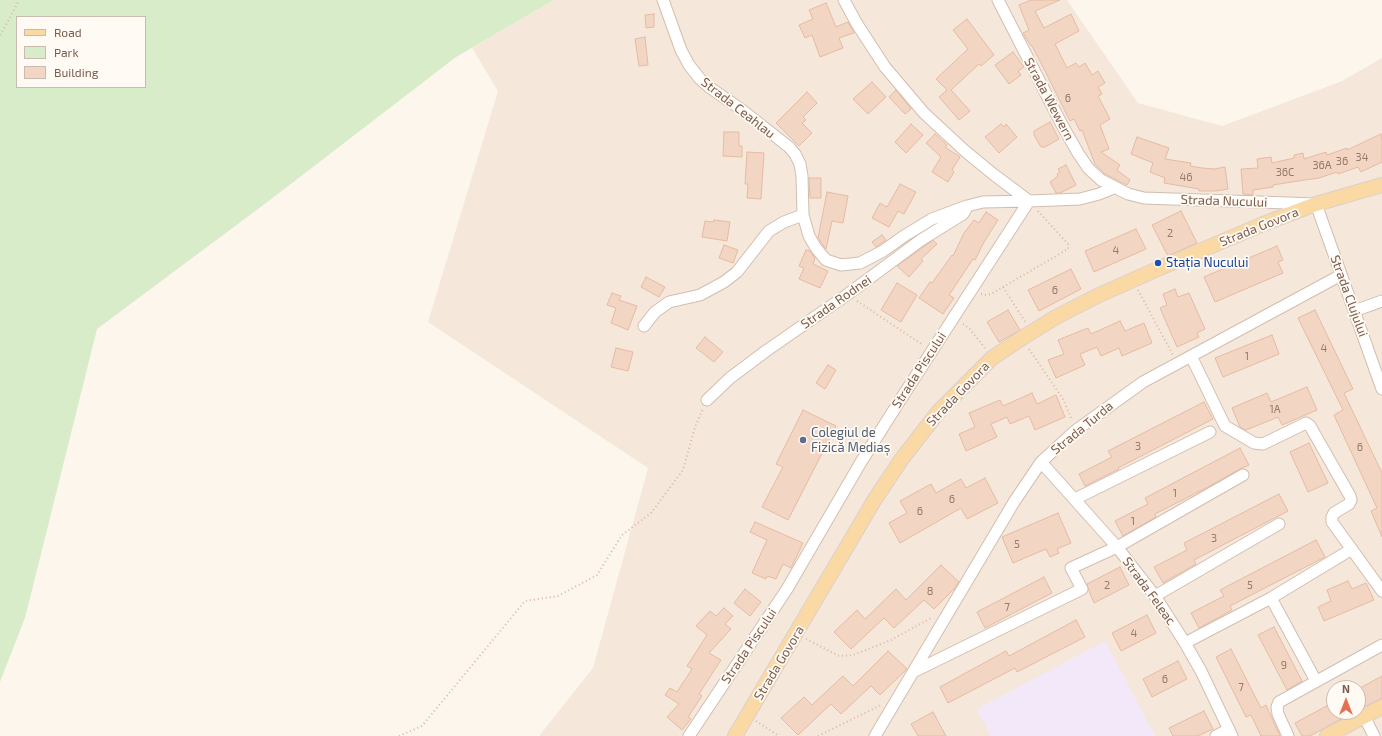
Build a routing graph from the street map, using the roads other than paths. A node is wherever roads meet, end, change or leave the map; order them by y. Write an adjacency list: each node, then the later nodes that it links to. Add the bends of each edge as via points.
1 (663, 0): 9 (street, Strada Ceahlau, via 681,50 700,79 708,88 742,110 795,154 802,176)
2 (844, 0): 6 (street, via 856,24 885,67 924,113 965,151)
3 (998, 0): 5 (street, Strada Wewern, via 1078,153 1088,168)
4 (1382, 185): 7 (main road, Strada Nucului)
5 (1114, 188): 6 (street, via 1080,199); 7 (street, Strada Nucului, via 1144,198)
6 (1029, 201): 8 (street, Strada Ceahlau, via 983,202); 36 (street, Strada Piscului, via 861,462 787,590)
7 (1316, 204): 10 (street, Strada Clujului); 37 (main road, Strada Govora, via 1132,280 1068,311 992,358 939,411 901,460 875,499)
8 (967, 206): 9 (street, Strada Ceahlau, via 932,219 860,263 841,265 826,260 816,248 809,236); 16 (street, Strada Rodnei, via 963,214 921,240 766,351 730,378)
9 (803, 215): 13 (street, via 769,231 737,272 724,282 700,295 669,302 655,312)
10 (1341, 275): 12 (street, Strada Clujului); 14 (street, Strada Turda)
11 (1382, 301): 12 (street)
12 (1354, 312): 15 (street, Strada Clujului)
13 (644, 326)
14 (1191, 356): 18 (street, Strada Turda, via 1143,382 1075,431); 23 (street, via 1225,426 1254,443 1263,444 1306,423 1310,426 1350,496 1349,504 1334,513 1332,522)
15 (1382, 389)
16 (707, 400)
17 (1210, 432): 20 (street)
18 (1041, 462): 20 (street, Strada Feleac); 29 (street, Strada Turda, via 1014,502)
19 (1243, 475): 22 (street)
20 (1075, 499): 22 (street, Strada Feleac)
21 (1279, 524): 25 (street)
22 (1117, 546): 25 (street, Strada Feleac); 29 (street, via 1071,568 1082,590)
23 (1352, 549): 24 (street); 26 (street)
24 (1382, 590)
25 (1155, 596): 27 (street, Strada Feleac)
26 (1271, 598): 27 (street); 30 (street)
27 (1185, 643): 35 (street, Strada Feleac)
28 (1382, 645): 30 (street)
29 (912, 672): 38 (street, Strada Turda)
30 (1316, 681): 40 (street, via 1279,702 1278,714)
31 (1382, 707): 32 (main road)
32 (1366, 715)
33 (1357, 720): 41 (main road)
34 (1366, 720): 42 (street)
35 (1231, 733): 39 (street)
36 (688, 736)
37 (735, 736)
38 (875, 736)
39 (1216, 736)
40 (1288, 736)
41 (1327, 736)
42 (1374, 736)

